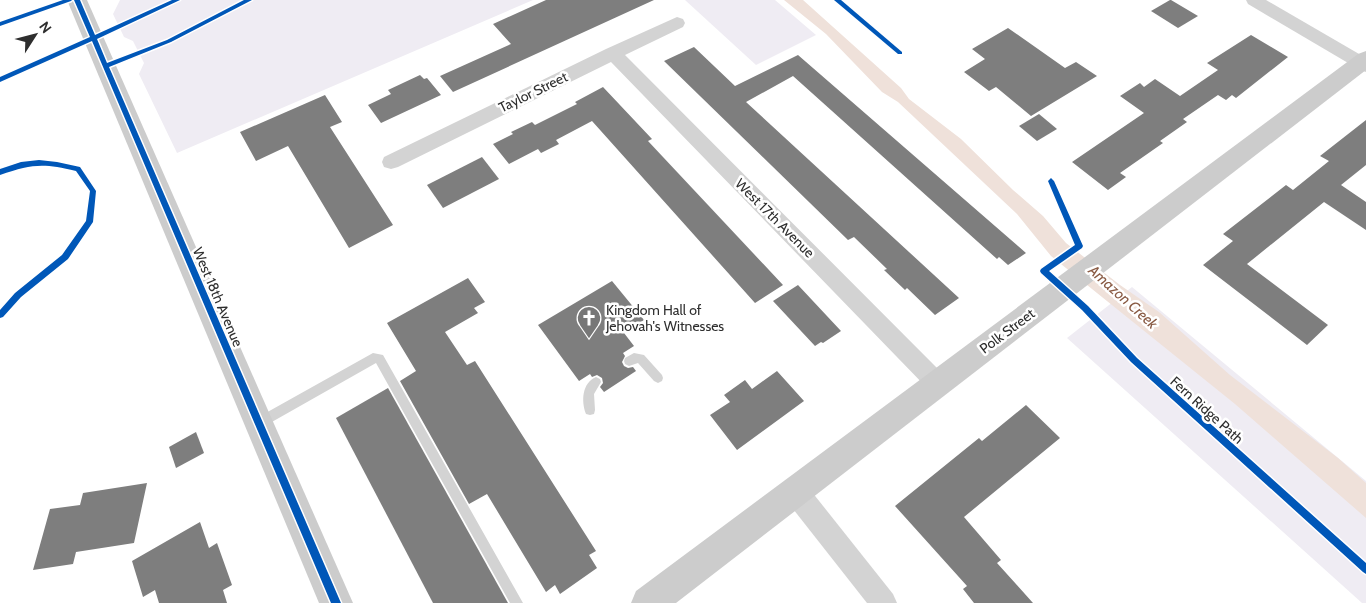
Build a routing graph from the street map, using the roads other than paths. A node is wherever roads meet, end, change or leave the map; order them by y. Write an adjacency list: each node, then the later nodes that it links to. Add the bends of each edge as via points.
1 (77, 0): 12 (street, West 18th Avenue)
2 (1254, 0): 5 (street)
3 (677, 22): 4 (street, Taylor Street)
4 (612, 53): 6 (street, Taylor Street); 10 (street, West 17th Avenue)
5 (1364, 62): 10 (street, Polk Street)
6 (390, 162)
7 (629, 361): 8 (lane, via 640,358)
8 (658, 378)
9 (596, 382): 11 (lane, via 587,395)
10 (937, 383): 13 (street, Polk Street)
11 (590, 410)
12 (259, 423): 14 (street, West 18th Avenue); 15 (lane, via 373,358 379,358)
13 (795, 491): 16 (street, Polk Street); 17 (street)
14 (336, 603)
15 (517, 603)
16 (648, 603)
17 (884, 603)

